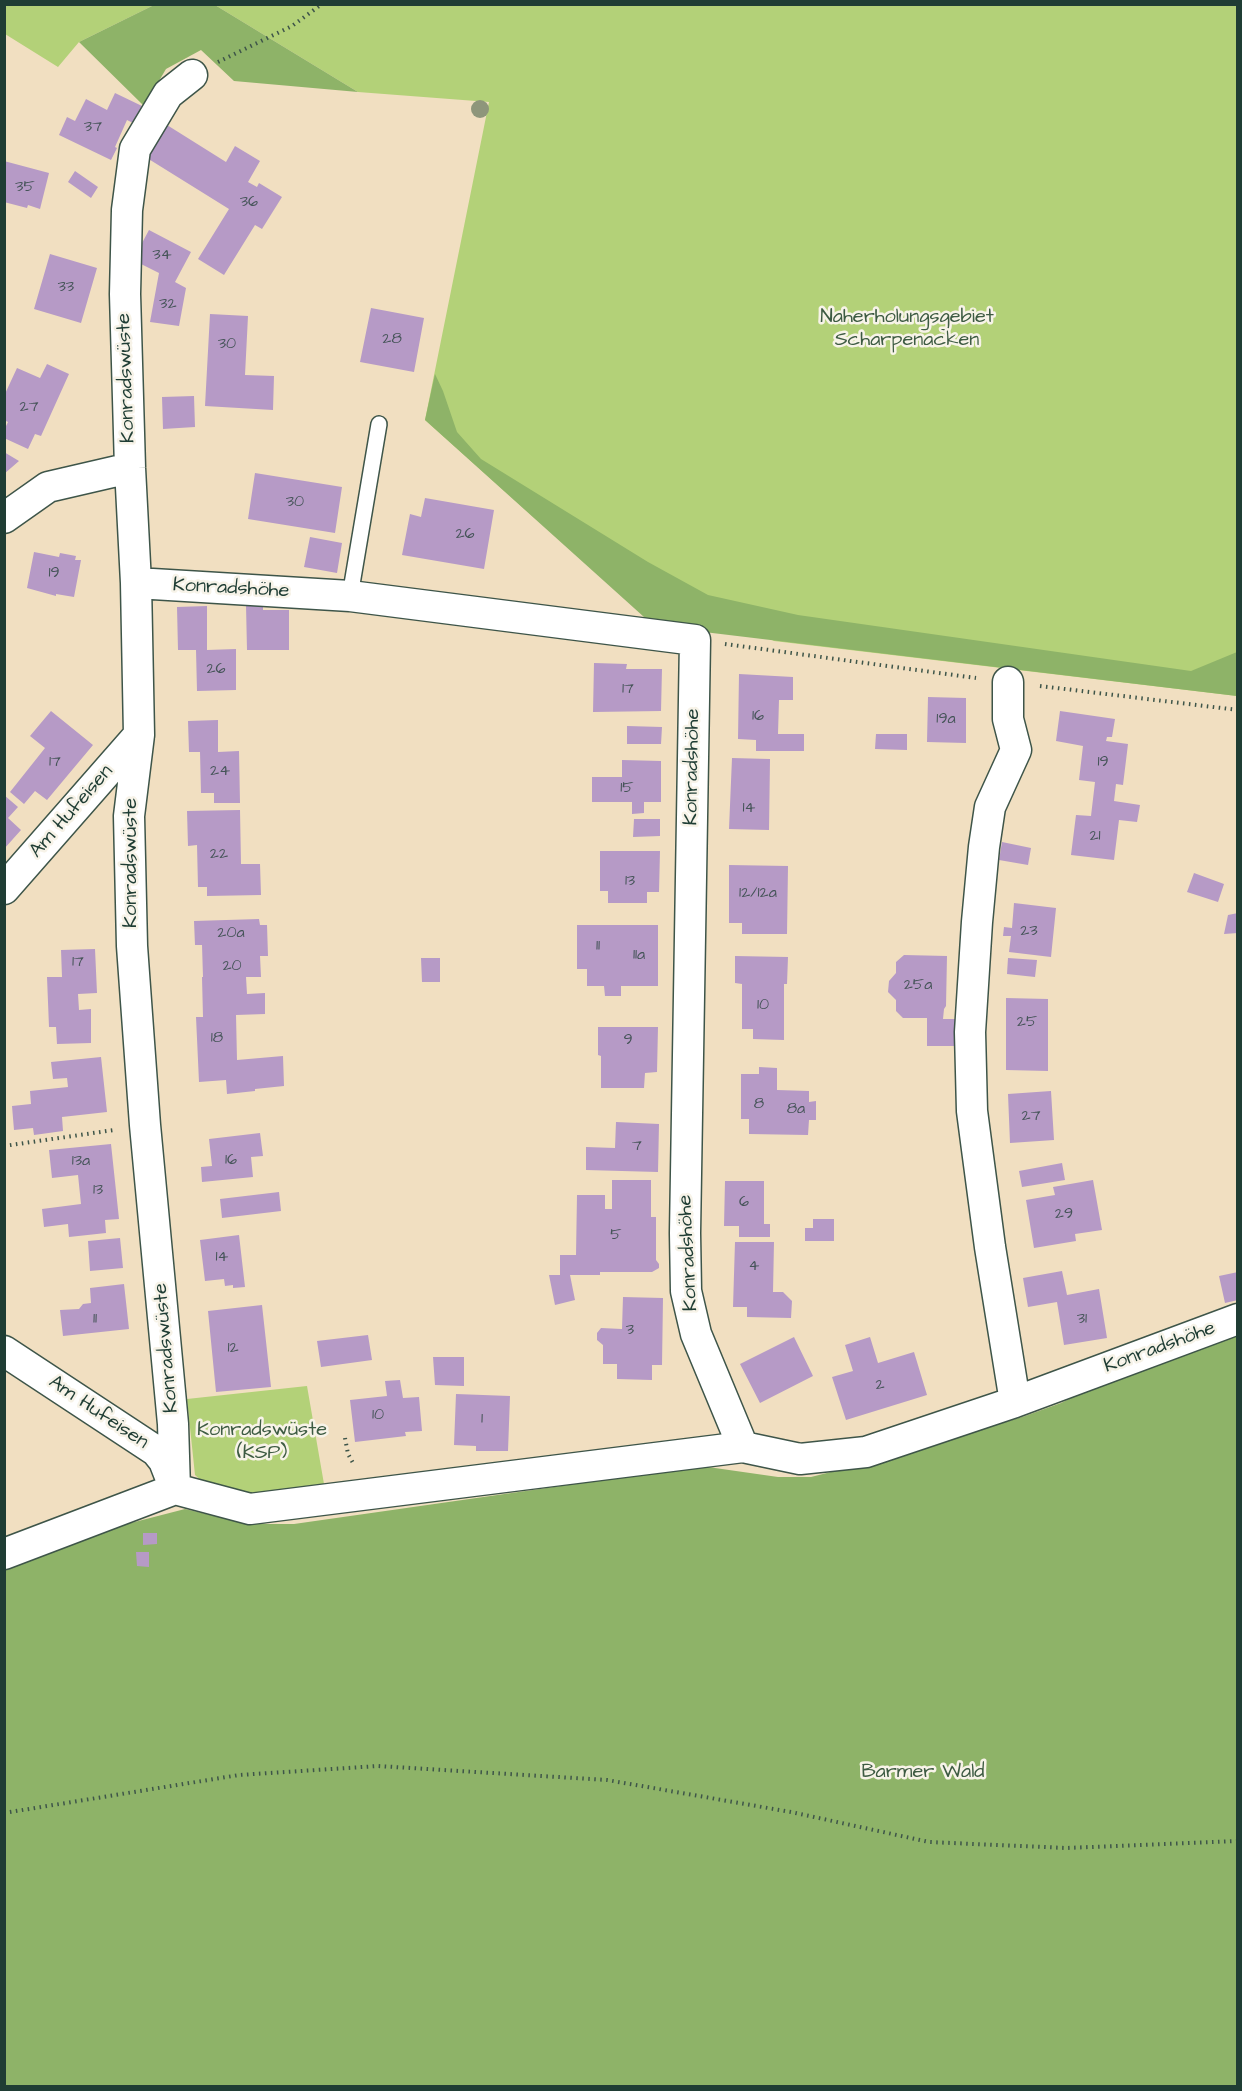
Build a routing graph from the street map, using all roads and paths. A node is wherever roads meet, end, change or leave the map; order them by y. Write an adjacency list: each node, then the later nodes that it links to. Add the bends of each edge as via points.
1 (322, 4): 2 (path, via 292,26)
2 (192, 75): 4 (street, Konradswüste, via 168,94 135,149 127,210 125,282)
3 (379, 424): 7 (lane)
4 (130, 468): 5 (street, via 48,487); 6 (street, Konradswüste)
5 (4, 518)
6 (136, 583): 7 (street, Konradshöhe); 11 (street, Konradswüste)
7 (350, 596): 8 (street, Konradshöhe)
8 (695, 640): 9 (path); 18 (street, Konradshöhe, via 687,1291 696,1334)
9 (1008, 682): 10 (path); 17 (street, via 1008,719 1016,750 990,807 970,1032 976,1149)
10 (1238, 710)
11 (139, 735): 12 (street, Am Hufeisen); 13 (street, Konradswüste, via 129,816 132,946)
12 (4, 889)
13 (145, 1125): 14 (path); 19 (street, Konradswüste, via 172,1413)
14 (4, 1146)
15 (1238, 1319): 17 (street, Konradshöhe)
16 (4, 1351): 19 (street, Am Hufeisen, via 156,1451)
17 (1015, 1402): 18 (street, Konradshöhe, via 866,1452 800,1459)
18 (743, 1447): 19 (street, Konradshöhe, via 250,1509)
19 (175, 1489): 20 (street)
20 (4, 1554)
21 (4, 1813): 22 (path, via 239,1775 378,1766 607,1780 791,1812 929,1842 1066,1848)
22 (1238, 1840)

